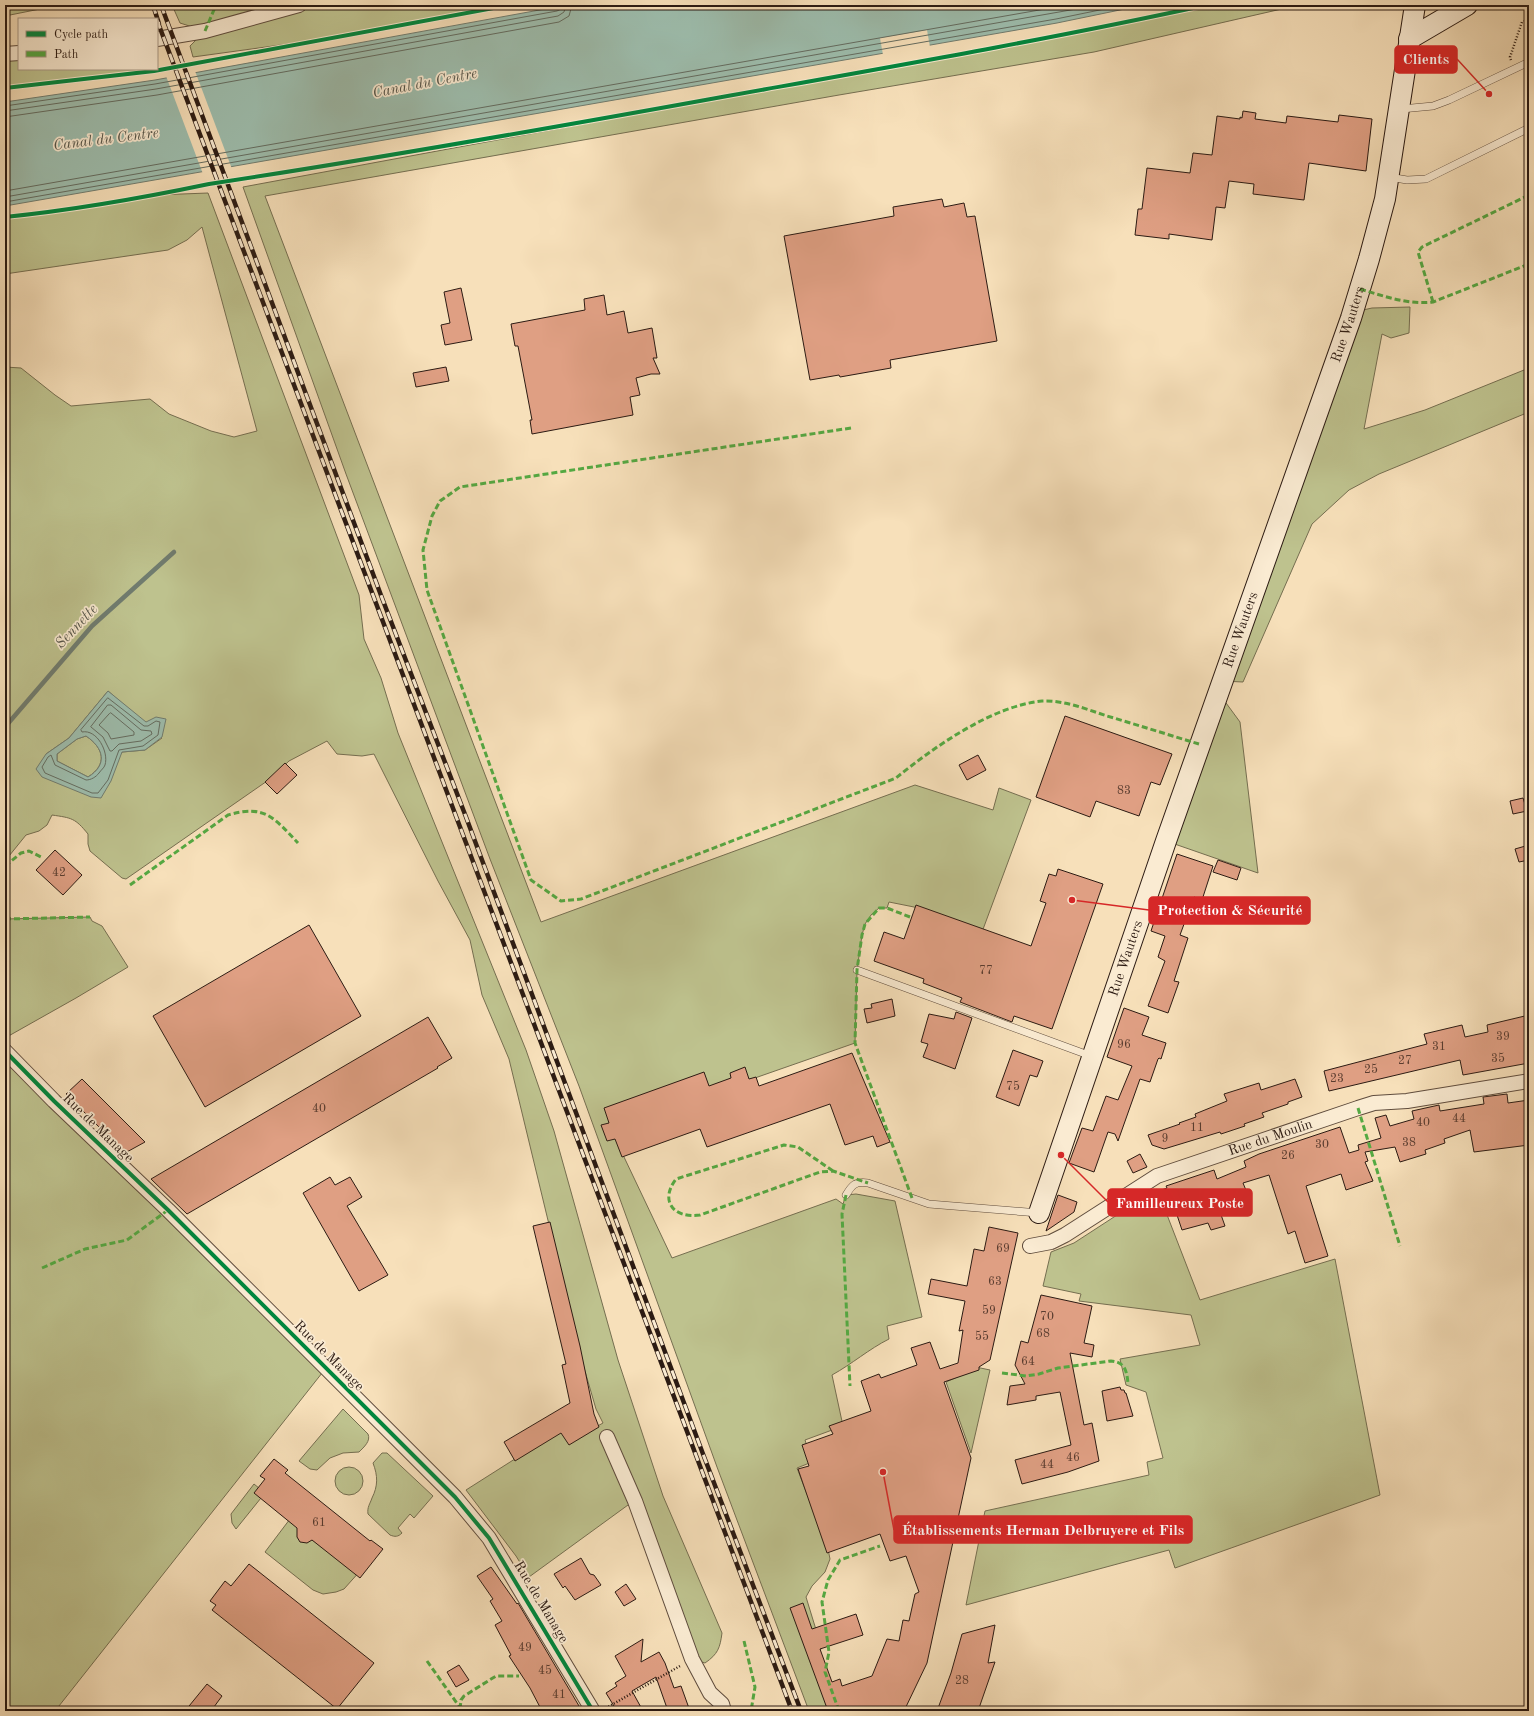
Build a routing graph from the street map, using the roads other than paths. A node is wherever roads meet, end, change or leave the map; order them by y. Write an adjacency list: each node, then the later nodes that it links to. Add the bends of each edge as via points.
1 (298, 5): 4 (street, via 205,31)
2 (1415, 5): 5 (street, Rue Wauters)
3 (1467, 5): 5 (street)
4 (158, 39)
5 (1409, 39): 9 (street, Rue Wauters)
6 (18, 53): 7 (street)
7 (5, 54)
8 (1529, 62): 9 (lane, via 1434,106)
9 (1398, 109): 11 (street, Rue Wauters)
10 (1529, 128): 11 (lane, via 1426,179)
11 (1388, 177): 14 (street, Rue Wauters, via 1378,229 1351,318 1166,841)
12 (856, 970): 14 (lane)
13 (5, 1052): 20 (street, Rue de Manage, via 168,1210 469,1513 496,1550)
14 (1093, 1057): 17 (street, Rue Wauters)
15 (1529, 1081): 18 (street, Rue du Moulin, via 1407,1101 1374,1103 1267,1138 1157,1176 1065,1235 1051,1242)
16 (846, 1195): 17 (lane, via 852,1184 859,1182 929,1204)
17 (1039, 1213)
18 (1030, 1246)
19 (607, 1437): 21 (street, via 635,1501 692,1659 710,1693 722,1704)
20 (593, 1711)
21 (724, 1711)

